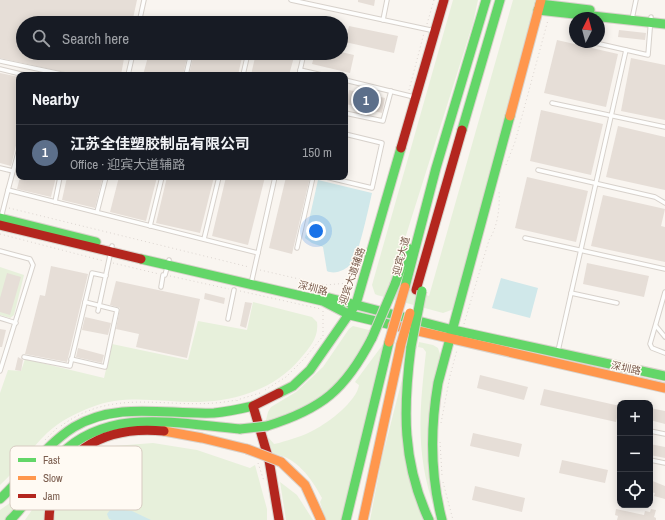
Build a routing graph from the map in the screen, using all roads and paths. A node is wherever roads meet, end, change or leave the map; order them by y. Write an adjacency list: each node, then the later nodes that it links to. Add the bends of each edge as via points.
1 (144, 0): 12 (lane)
2 (291, 0): 15 (lane)
3 (387, 0): 15 (lane)
4 (434, 0): 18 (path)
5 (444, 0): 19 (main road, 迎宾大道辅路)
6 (480, 0): 22 (main road)
7 (486, 0): 22 (main road, 迎宾大道)
8 (502, 0): 82 (main road, via 448,180)
9 (636, 0): 13 (lane)
10 (540, 5): 11 (main road); 13 (main road); 96 (main road)
11 (550, 11): 13 (main road); 45 (path, via 515,142)
12 (141, 16)
13 (632, 18): 16 (main road)
14 (665, 18): 16 (main road)
15 (383, 20): 18 (lane)
16 (651, 20): 17 (main road); 21 (lane, via 648,55)
17 (665, 24)
18 (426, 29): 19 (lane); 38 (path)
19 (435, 31): 38 (main road, 迎宾大道辅路)
20 (605, 45): 21 (lane)
21 (626, 50): 41 (lane)
22 (470, 55): 47 (main road, 迎宾大道)
23 (131, 60): 31 (lane)
24 (189, 60): 32 (lane)
25 (246, 60): 33 (lane)
26 (302, 60): 29 (lane)
27 (0, 61): 30 (lane)
28 (0, 69): 35 (lane)
29 (300, 70): 34 (lane)
30 (52, 72)
31 (129, 72)
32 (187, 72)
33 (244, 72)
34 (309, 72)
35 (16, 73)
36 (348, 81): 37 (lane)
37 (391, 91): 38 (lane); 40 (lane, via 383,121)
38 (412, 96): 88 (main road, 迎宾大道辅路)
39 (552, 102): 41 (lane)
40 (348, 114)
41 (611, 115): 42 (lane); 57 (lane)
42 (665, 127)
43 (348, 135): 56 (lane, via 382,143 372,188)
44 (16, 160): 49 (lane)
45 (505, 166)
46 (0, 168): 49 (lane)
47 (436, 168): 113 (main road, bridge, via 395,284 372,338 348,378 318,407 292,420 240,429 142,420 120,422 85,434); 125 (main road, 迎宾大道, bridge, via 389,342)
48 (538, 170): 57 (lane)
49 (13, 171): 59 (lane)
50 (59, 180): 60 (lane)
51 (105, 180): 63 (lane)
52 (161, 180): 65 (lane)
53 (218, 180): 67 (lane)
54 (274, 180): 72 (lane)
55 (312, 180): 68 (lane)
56 (339, 180)
57 (596, 184): 61 (lane, via 655,197); 70 (lane)
58 (499, 188): 96 (path, via 500,206 494,228)
59 (8, 190): 60 (lane); 62 (lane)
60 (54, 202): 63 (lane)
61 (665, 203)
62 (4, 207): 64 (lane); 74 (path)
63 (97, 212): 65 (lane)
64 (0, 221): 69 (main road, 深圳路)
65 (150, 226): 67 (lane)
66 (525, 238): 70 (lane)
67 (204, 239): 72 (lane)
68 (297, 248)
69 (112, 249): 73 (main road, 深圳路); 77 (lane)
70 (581, 250): 75 (lane); 84 (lane)
71 (0, 251): 94 (lane, via 33,262)
72 (258, 253): 74 (lane)
73 (168, 263): 78 (main road, 深圳路); 80 (lane)
74 (254, 269): 78 (lane); 79 (path)
75 (665, 270)
76 (357, 273): 79 (path, via 349,283)
77 (106, 276): 86 (lane, via 92,273); 89 (lane)
78 (251, 283): 85 (main road, 深圳路)
79 (326, 285): 85 (path)
80 (161, 287)
81 (234, 290): 93 (lane)
82 (419, 290): 126 (main road, bridge, via 402,344); 127 (main road, bridge, via 404,413 408,457 415,488)
83 (665, 292): 95 (lane)
84 (571, 293): 87 (lane); 99 (lane)
85 (323, 298): 88 (main road, 深圳路); 91 (main road, 深圳路); 107 (path, via 323,336 286,377 263,392 237,400)
86 (85, 302): 89 (lane); 102 (lane)
87 (617, 302)
88 (356, 304): 91 (main road, 迎宾大道辅路); 96 (main road, 深圳路)
89 (99, 306): 90 (lane); 102 (lane, via 117,310 105,367)
90 (98, 311)
91 (350, 314): 98 (main road, 深圳路); 106 (main road, 迎宾大道辅路, via 310,370 293,386)
92 (0, 318): 94 (lane)
93 (228, 319)
94 (16, 323): 103 (lane)
95 (656, 326): 97 (lane); 100 (lane, via 650,344 652,348)
96 (457, 331): 98 (main road); 99 (main road, 深圳路)
97 (665, 337)
98 (454, 341): 105 (main road, 深圳路); 108 (path); 128 (main road, via 438,384 432,414 430,446 435,494)
99 (558, 352): 104 (main road, 深圳路)
100 (665, 353)
101 (24, 357): 102 (lane, via 70,366)
102 (71, 359)
103 (0, 369)
104 (665, 376)
105 (665, 388)
106 (253, 406): 107 (main road, 迎宾大道辅路); 123 (main road, via 269,460)
107 (240, 409): 112 (main road, 迎宾大道辅路, via 215,413 123,411 84,421)
108 (441, 425)
109 (653, 432): 110 (lane)
110 (665, 434)
111 (440, 440): 129 (path, via 442,479)
112 (53, 446)
113 (69, 446)
114 (86, 446): 124 (main road, bridge, via 113,434 148,430 175,432 247,449 281,462 305,485)
115 (257, 460): 118 (path)
116 (653, 461): 117 (lane)
117 (665, 463)
118 (264, 482)
119 (10, 490): 120 (main road, 迎宾大道辅路)
120 (0, 499)
121 (20, 510): 122 (main road, bridge)
122 (10, 520)
123 (279, 520)
124 (321, 520)
125 (346, 520)
126 (363, 520)
127 (429, 520)
128 (442, 520)
129 (453, 520)

